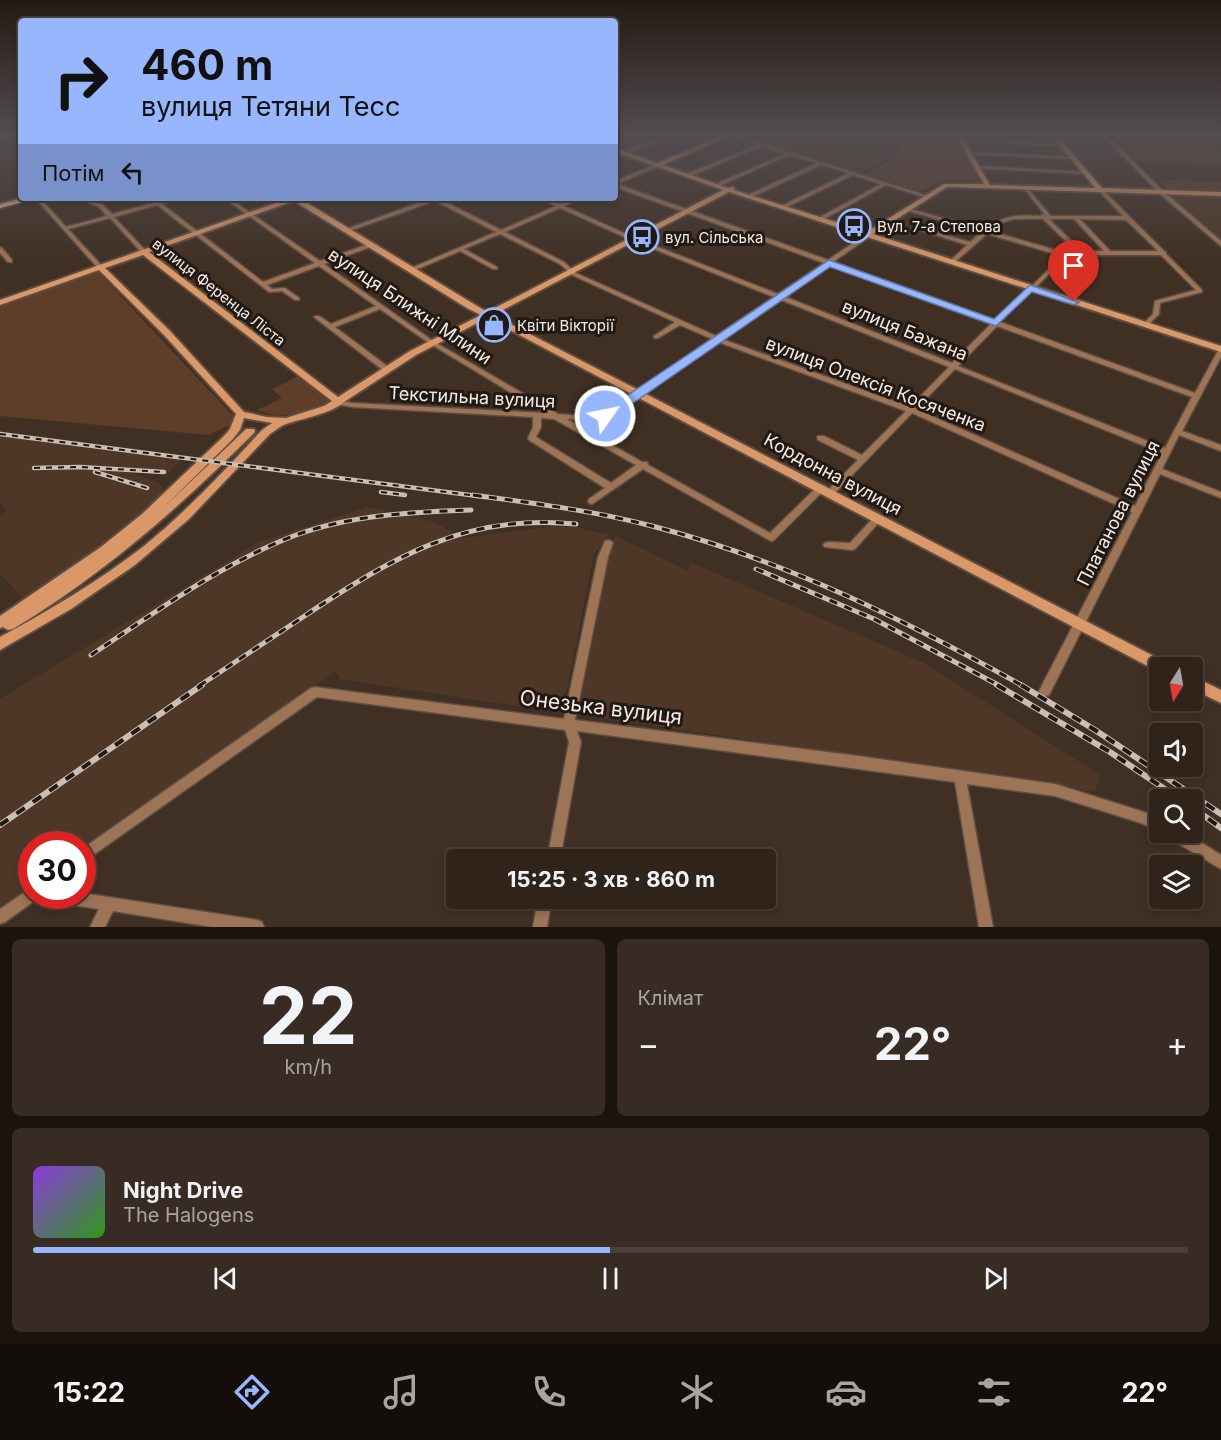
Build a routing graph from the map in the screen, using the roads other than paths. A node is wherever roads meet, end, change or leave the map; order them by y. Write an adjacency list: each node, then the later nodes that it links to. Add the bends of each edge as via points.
1 (702, 179): 15 (street)
2 (706, 179): 10 (street)
3 (731, 179): 10 (street)
4 (786, 179): 19 (street)
5 (840, 179): 36 (street)
6 (868, 179): 11 (street)
7 (984, 179): 13 (street)
8 (1091, 179): 16 (street)
9 (1148, 179): 17 (street)
10 (720, 184): 15 (street)
11 (884, 184): 20 (street); 43 (street)
12 (618, 185): 38 (street)
13 (987, 185): 14 (street); 20 (street, via 946,185)
14 (1025, 187): 16 (street); 41 (street)
15 (730, 189): 19 (street); 38 (street); 51 (street)
16 (1100, 189): 17 (street); 44 (street)
17 (1161, 192): 18 (street); 54 (street)
18 (1221, 194)
19 (752, 195): 36 (street)
20 (926, 196): 37 (street)
21 (18, 201): 34 (street)
22 (41, 201): 45 (street)
23 (90, 201): 40 (street, вулиця Ференца Ліста)
24 (154, 201): 33 (street)
25 (168, 201): 33 (street)
26 (231, 201): 39 (street, вулиця Ближні Млини)
27 (287, 201): 39 (street)
28 (300, 201): 47 (street, Кордонна вулиця)
29 (428, 201): 47 (street)
30 (442, 201): 48 (street, вулиця Олексія Косяченка)
31 (549, 201): 35 (street, вулиця Бажана)
32 (572, 201): 35 (street)
33 (158, 204): 40 (street); 50 (street)
34 (0, 206)
35 (560, 206): 48 (street); 52 (street, вулиця Бажана)
36 (785, 206): 43 (street)
37 (908, 208): 49 (street); 51 (street)
38 (686, 212): 52 (street); 65 (street)
39 (251, 214): 50 (street); 66 (street, вулиця Ближні Млини)
40 (111, 216): 45 (street); 60 (street, вулиця Ференца Ліста)
41 (1046, 216): 42 (street); 49 (street, via 1006,219); 58 (street)
42 (1075, 216): 44 (street); 59 (street)
43 (822, 218): 51 (street)
44 (1128, 218): 61 (street)
45 (67, 228): 67 (street)
46 (922, 229): 53 (street)
47 (347, 230): 55 (street, Кордонна вулиця)
48 (499, 231): 57 (street); 70 (street, вулиця Олексія Косяченка, via 562,263)
49 (986, 232): 53 (street); 62 (street)
50 (195, 234): 60 (street); 71 (street)
51 (869, 234): 63 (street); 65 (street); 72 (street)
52 (633, 239): 70 (street); 73 (street, вулиця Бажана)
53 (971, 244): 63 (street)
54 (1221, 244)
55 (370, 245): 66 (street); 69 (street, Кордонна вулиця)
56 (0, 249): 64 (street)
57 (460, 249): 68 (street); 69 (street)
58 (1079, 251): 59 (street); 62 (street)
59 (1107, 251): 61 (street)
60 (144, 252): 67 (street); 91 (street, вулиця Ференца Ліста)
61 (1164, 253): 80 (street, via 1200,292 1157,302 1156,314)
62 (1066, 255): 72 (street)
63 (954, 260): 72 (street)
64 (10, 261)
65 (829, 263): 73 (street); 81 (street)
66 (321, 264): 71 (street); 76 (street, вулиця Ближні Млини)
67 (100, 267): 75 (street); 93 (street)
68 (495, 268)
69 (411, 270): 77 (street, Кордонна вулиця)
70 (570, 271): 77 (street); 79 (street, вулиця Олексія Косяченка)
71 (262, 284): 74 (street, via 271,291 283,289)
72 (1032, 287): 80 (street); 81 (street); 86 (street)
73 (780, 297): 84 (street); 87 (street, вулиця Бажана)
74 (297, 299)
75 (0, 303)
76 (380, 307): 82 (street); 85 (street, вулиця Ближні Млини)
77 (485, 314): 85 (street); 89 (street, Кордонна вулиця)
78 (316, 317): 82 (street)
79 (680, 322): 83 (street); 84 (street, вулиця Олексія Косяченка)
80 (1148, 322): 86 (street)
81 (996, 323): 87 (street); 90 (street)
82 (330, 327): 88 (street)
83 (656, 337)
84 (719, 340): 89 (street); 92 (street, вулиця Олексія Косяченка)
85 (431, 342): 88 (street); 95 (street, вулиця Ближні Млини)
86 (1221, 349): 90 (street, Платанова вулиця)
87 (953, 367): 92 (street); 102 (street, вулиця Бажана)
88 (387, 369): 91 (street)
89 (639, 393): 95 (street, Текстильна вулиця, via 605,416); 107 (street, Кордонна вулиця)
90 (1197, 396): 98 (street, Платанова вулиця)
91 (339, 402): 94 (street, Текстильна вулиця); 96 (street, via 308,416)
92 (911, 410): 103 (street); 110 (street, вулиця Олексія Косяченка)
93 (241, 414): 96 (street); 97 (street)
94 (537, 415): 95 (street, Текстильна вулиця); 106 (street, via 532,438)
95 (560, 416): 104 (street, вулиця Ближні Млини)
96 (282, 421): 99 (street)
97 (235, 430): 99 (street); 114 (street, via 138,524)
98 (1178, 432): 101 (street); 102 (street, Платанова вулиця)
99 (256, 434): 116 (street, via 139,536 58,595); 117 (street, via 178,523 131,562 73,602)
100 (821, 438): 103 (street)
101 (1221, 448)
102 (1166, 451): 105 (street, Платанова вулиця)
103 (863, 459): 107 (street)
104 (644, 464): 106 (street); 107 (street, вулиця Ближні Млини, via 771,538)
105 (1158, 470): 108 (street); 110 (street, Платанова вулиця)
106 (610, 487): 109 (street)
107 (825, 490): 111 (street, Кордонна вулиця)
108 (1221, 495)
109 (592, 501)
110 (1138, 511): 115 (street, Платанова вулиця)
111 (878, 518): 113 (street, via 852,547); 115 (street, Кордонна вулиця)
112 (608, 543): 122 (street)
113 (828, 545)
114 (0, 623)
115 (1080, 624): 118 (street, Кордонна вулиця); 120 (street, Платанова вулиця)
116 (0, 630)
117 (0, 644)
118 (1149, 660)
119 (1203, 688): 121 (street)
120 (1045, 691)
121 (1221, 697)
122 (569, 724): 123 (street, Онезька вулиця); 126 (street, Онезька вулиця, via 313,693); 127 (street, via 575,742)
123 (960, 776): 124 (street, Онезька вулиця, via 1055,790); 137 (street)
124 (1149, 820)
125 (1190, 843): 128 (street)
126 (96, 847)
127 (555, 849)
128 (1221, 862)
129 (96, 903): 131 (street)
130 (18, 904): 133 (street)
131 (109, 905): 134 (street); 135 (street)
132 (543, 909): 136 (street)
133 (0, 917)
134 (97, 927)
135 (256, 927)
136 (540, 927)
137 (986, 927)

